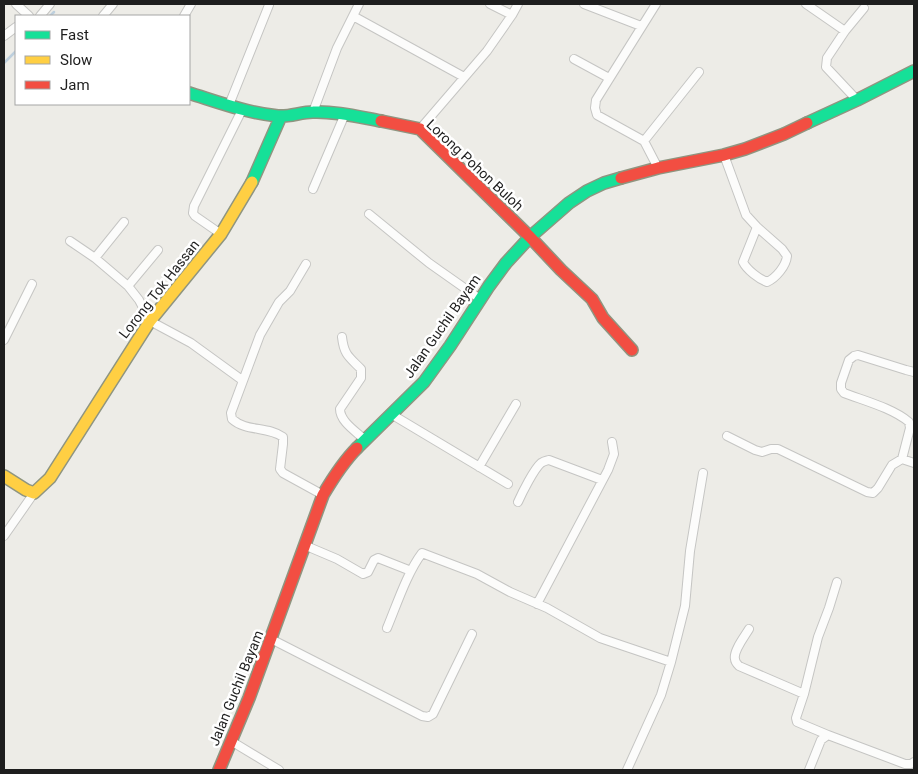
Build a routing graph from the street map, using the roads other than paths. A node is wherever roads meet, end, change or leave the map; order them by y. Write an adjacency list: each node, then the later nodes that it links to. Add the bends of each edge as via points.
1 (16, 4): 13 (street)
2 (50, 4): 14 (street)
3 (113, 4): 15 (street)
4 (191, 4): 16 (street)
5 (359, 4): 17 (street)
6 (490, 4): 18 (street)
7 (518, 4): 18 (street)
8 (584, 4): 19 (street)
9 (656, 4): 19 (street)
10 (806, 4): 21 (street)
11 (269, 5): 32 (street)
12 (864, 8): 21 (street)
13 (29, 15)
14 (41, 15)
15 (104, 15)
16 (185, 15)
17 (353, 16): 26 (street); 34 (street)
18 (512, 16): 26 (street)
19 (641, 26): 27 (street)
20 (15, 28): 22 (street)
21 (845, 32): 31 (street, via 826,58 826,67)
22 (4, 36)
23 (574, 59): 27 (street)
24 (914, 71): 29 (main road, Jalan Guchil Bayam)
25 (700, 72): 38 (street)
26 (464, 77): 37 (street)
27 (609, 78): 38 (street, via 596,100 597,115)
28 (914, 80): 29 (main road, Jalan Guchil Bayam)
29 (875, 91): 31 (main road, Jalan Guchil Bayam)
30 (190, 93): 32 (main road, Lorong Pohon Buloh)
31 (857, 100): 39 (main road, Jalan Guchil Bayam, via 784,134)
32 (229, 105): 33 (main road, Lorong Pohon Buloh)
33 (242, 110): 36 (main road, Lorong Pohon Buloh); 45 (street, via 194,206 195,216)
34 (313, 112): 35 (main road, Lorong Pohon Buloh); 36 (main road, Lorong Pohon Buloh)
35 (345, 114): 37 (main road, Lorong Pohon Buloh); 41 (street)
36 (280, 116): 45 (main road, Lorong Tok Hassan, via 253,180)
37 (420, 129): 46 (main road, Lorong Pohon Buloh)
38 (644, 141): 40 (street)
39 (724, 155): 40 (main road, Jalan Guchil Bayam); 44 (street, via 746,215)
40 (658, 168): 46 (main road, Jalan Guchil Bayam, via 587,191)
41 (313, 189)
42 (369, 214): 53 (street)
43 (124, 222): 49 (street)
44 (757, 227): 44 (street, via 787,256 778,273 767,282 743,262)
45 (221, 234): 54 (main road, Lorong Tok Hassan)
46 (530, 237): 53 (main road, Jalan Guchil Bayam); 57 (main road, Lorong Pohon Buloh, via 592,299 603,318)
47 (70, 241): 49 (street)
48 (158, 250): 52 (street)
49 (95, 258): 52 (street)
50 (306, 264): 59 (street, via 260,335)
51 (32, 284): 56 (street)
52 (128, 286): 54 (street)
53 (480, 299): 61 (main road, Jalan Guchil Bayam, via 424,382)
54 (150, 321): 59 (street, via 191,342); 72 (main road, Lorong Tok Hassan, via 50,478)
55 (342, 337): 63 (street, via 346,354 362,373 340,414)
56 (4, 340)
57 (632, 350)
58 (914, 372): 65 (street, via 858,355 849,360 841,383 844,393 889,410 909,422)
59 (242, 380): 73 (street, via 232,419 242,426 278,433 283,437 280,469)
60 (516, 404): 67 (street)
61 (391, 414): 63 (main road, Jalan Guchil Bayam); 67 (street)
62 (727, 436): 65 (street, via 762,452 778,449 873,493 892,465)
63 (366, 440): 73 (main road, Jalan Guchil Bayam, via 339,468)
64 (612, 442): 70 (street, via 614,454)
65 (902, 460): 66 (street)
66 (914, 463)
67 (479, 467): 71 (street)
68 (703, 473): 84 (street, via 690,550 686,606)
69 (4, 476): 72 (main road)
70 (602, 480): 74 (street, via 544,461); 79 (street)
71 (508, 484)
72 (34, 493): 75 (street)
73 (323, 496): 76 (main road, Jalan Guchil Bayam)
74 (518, 502)
75 (4, 536)
76 (304, 545): 77 (street, via 363,574 378,558); 83 (main road, Jalan Guchil Bayam)
77 (411, 571): 79 (street, via 422,553 476,574); 80 (street)
78 (837, 582): 85 (street, via 818,637)
79 (537, 604): 84 (street, via 600,638)
80 (387, 628)
81 (749, 629): 85 (street, via 734,655 739,666)
82 (472, 634): 83 (street, via 433,714 428,717)
83 (271, 639): 87 (main road, Jalan Guchil Bayam)
84 (672, 662): 91 (street, via 661,696)
85 (804, 694): 86 (street, via 797,722)
86 (828, 735): 88 (street, via 905,764); 92 (street, via 821,740)
87 (231, 741): 89 (main road, Jalan Guchil Bayam); 90 (street)
88 (914, 762)
89 (219, 770)
90 (279, 770)
91 (627, 770)
92 (809, 770)

